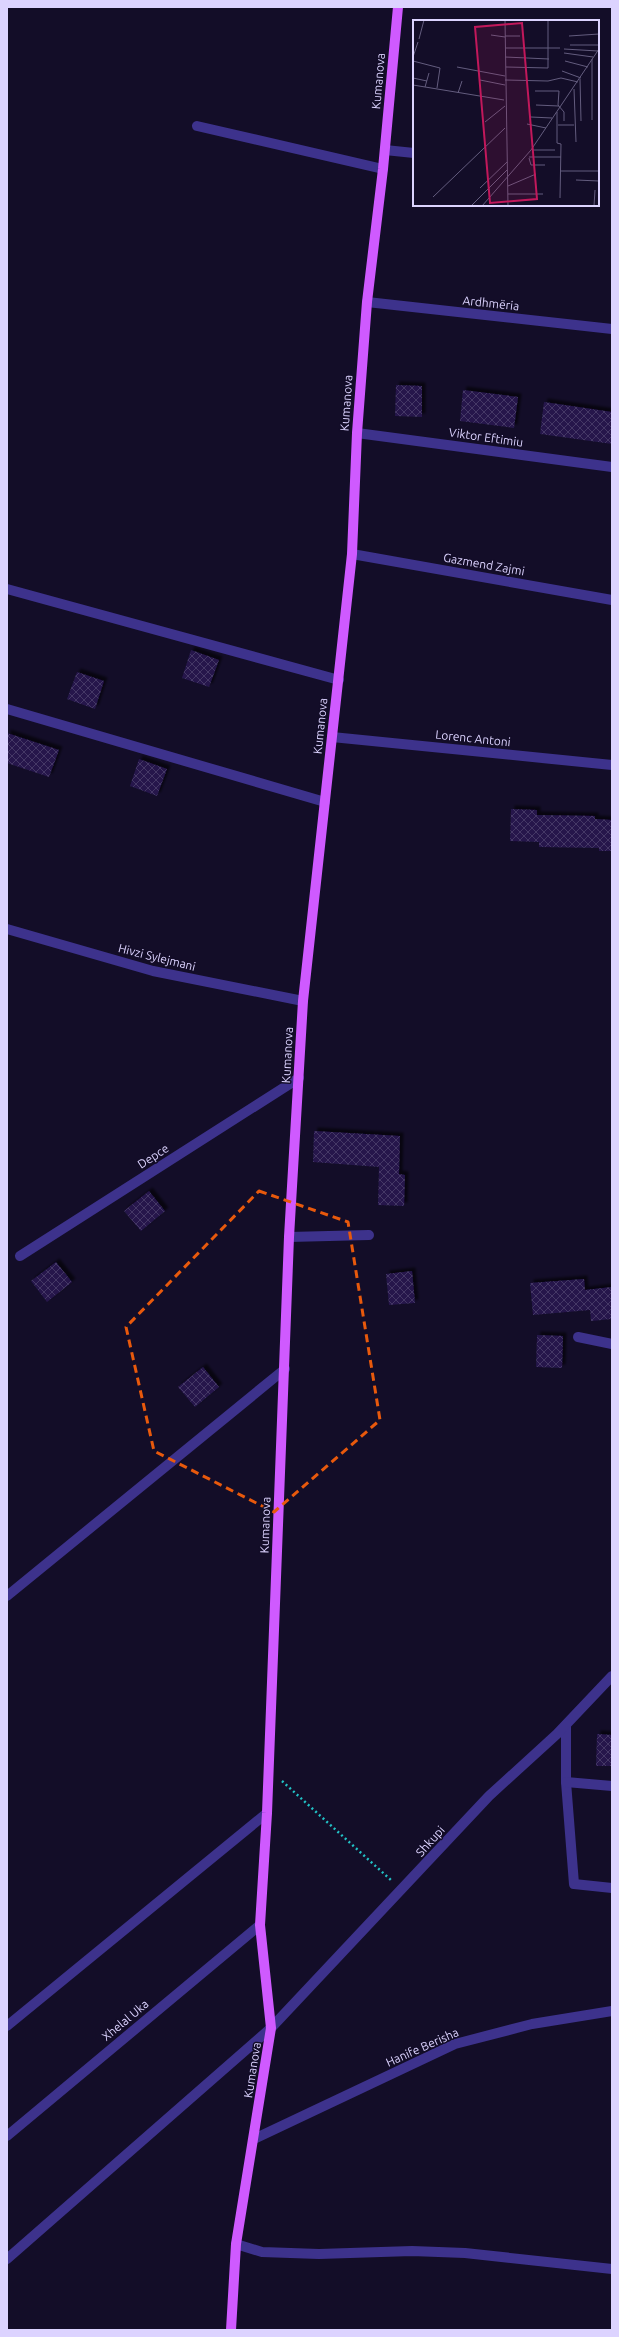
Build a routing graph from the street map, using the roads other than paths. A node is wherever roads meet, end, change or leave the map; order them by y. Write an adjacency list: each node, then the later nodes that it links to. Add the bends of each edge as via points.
1 (398, 7): 3 (main road, Kumanova)
2 (197, 126): 5 (street)
3 (385, 150): 4 (street); 5 (main road, Kumanova)
4 (413, 153)
5 (383, 169): 6 (main road, Kumanova)
6 (367, 302): 7 (street, Ardhmëria); 8 (main road, Kumanova)
7 (612, 329)
8 (357, 433): 9 (street, Viktor Eftimiu); 10 (main road, Kumanova)
9 (612, 467)
10 (352, 554): 12 (street, Gazmend Zajmi); 13 (main road, Kumanova)
11 (7, 589): 13 (street)
12 (612, 600)
13 (339, 680): 15 (main road, Kumanova)
14 (7, 709): 17 (street)
15 (332, 737): 16 (street, Lorenc Antoni); 17 (main road, Kumanova)
16 (612, 765)
17 (325, 802): 19 (main road, Kumanova)
18 (7, 929): 19 (street, Hivzi Sylejmani, via 153,971)
19 (303, 1001): 20 (main road, Kumanova)
20 (299, 1078): 22 (main road, Kumanova); 23 (street, Depce)
21 (369, 1235): 22 (street)
22 (289, 1237): 26 (main road, Kumanova)
23 (20, 1256)
24 (578, 1336): 25 (street)
25 (612, 1344)
26 (284, 1369): 27 (street); 34 (main road, Kumanova)
27 (7, 1596)
28 (612, 1676): 29 (street, Shkupi)
29 (601, 1690): 30 (street); 31 (street, Shkupi)
30 (612, 1691)
31 (566, 1725): 32 (street); 39 (street, Shkupi, via 489,1796)
32 (566, 1782): 33 (street); 35 (street, via 574,1884)
33 (612, 1786)
34 (267, 1813): 36 (main road, Kumanova); 38 (street)
35 (612, 1888)
36 (260, 1925): 39 (main road, Kumanova); 40 (street, Xhelal Uka)
37 (612, 2012): 41 (street, Hanife Berisha, via 532,2024 455,2044)
38 (7, 2026)
39 (272, 2028): 41 (main road, Kumanova); 43 (street, Shkupi)
40 (7, 2136)
41 (254, 2139): 42 (main road, Kumanova)
42 (236, 2244): 44 (street, via 262,2252 465,2253); 45 (main road, Kumanova)
43 (7, 2259)
44 (612, 2269)
45 (231, 2330)

